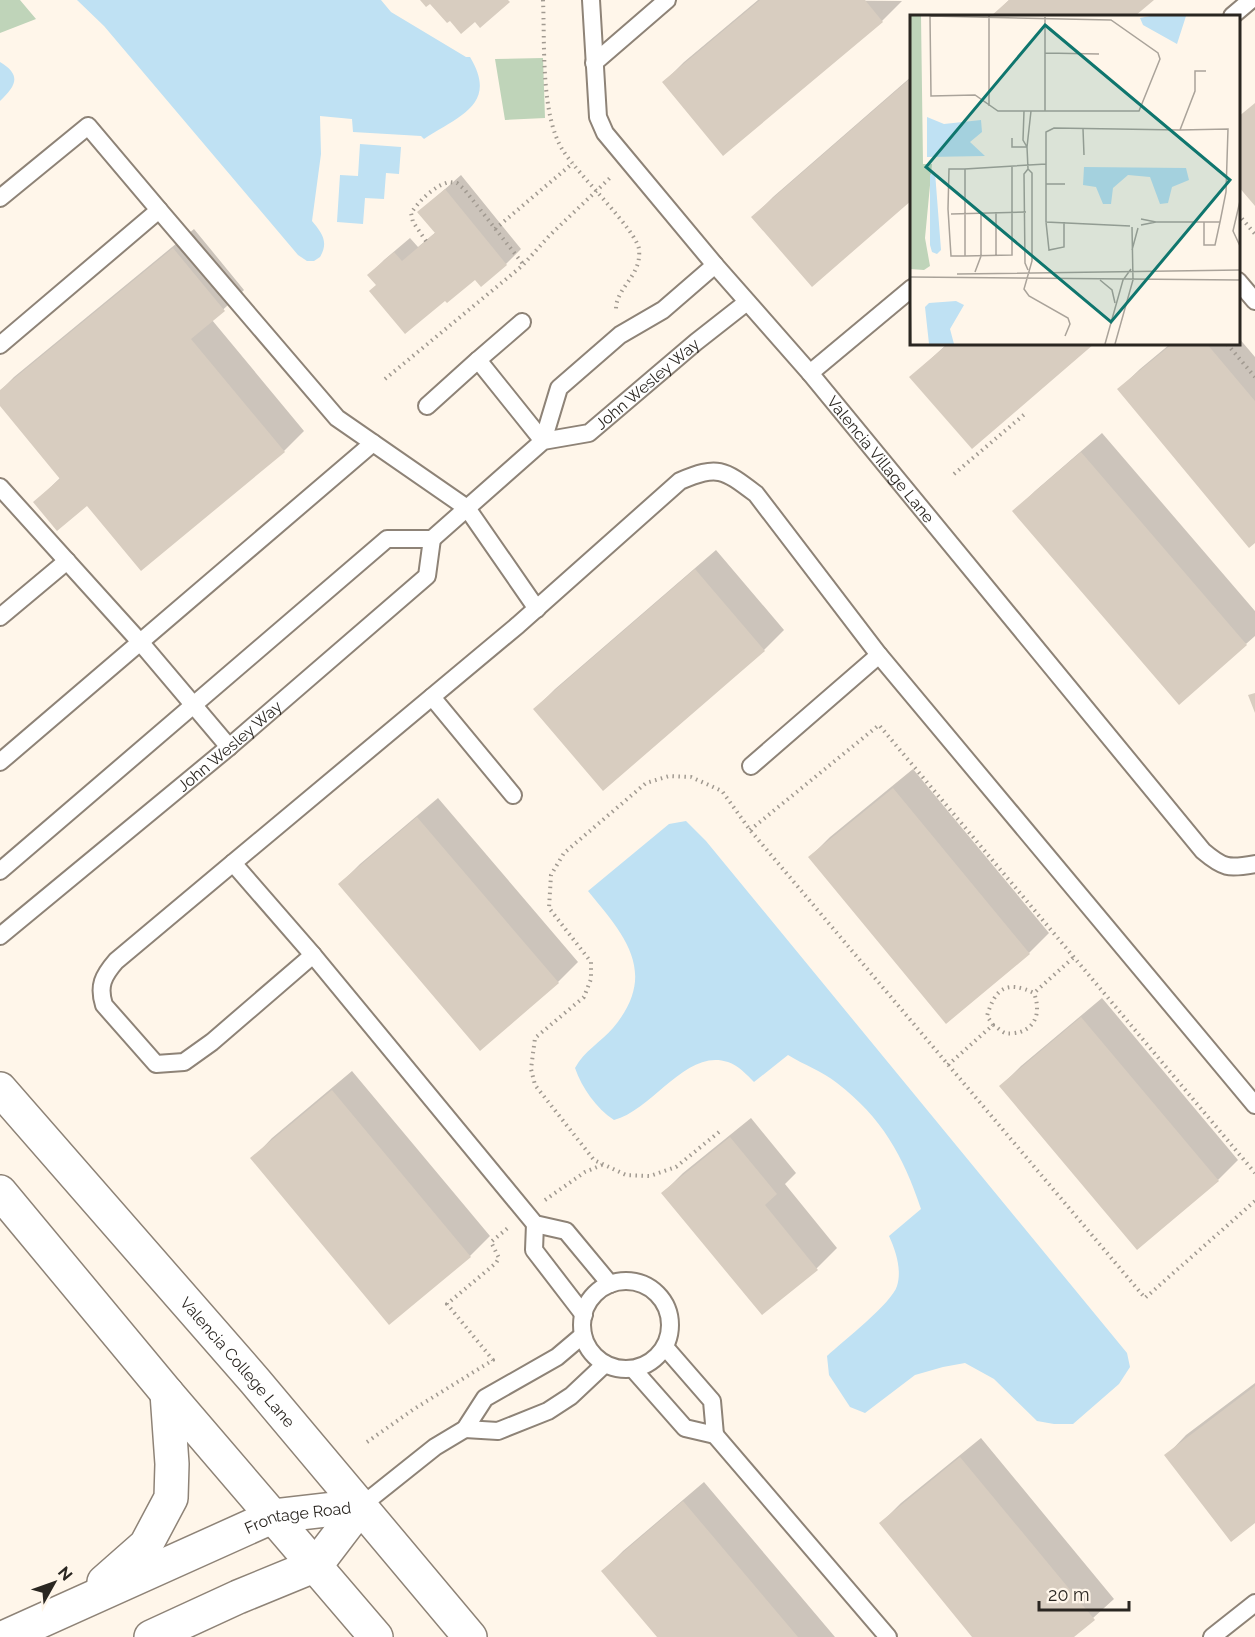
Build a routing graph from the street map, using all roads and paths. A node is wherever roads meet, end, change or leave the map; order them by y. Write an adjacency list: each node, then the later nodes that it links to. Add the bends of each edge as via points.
1 (543, 0): 8 (path, via 548,103 563,151)
2 (591, 0): 6 (lane, Valencia Village Lane)
3 (667, 0): 6 (lane)
4 (1251, 0): 5 (lane)
5 (1233, 15)
6 (594, 63): 7 (lane, Valencia Village Lane, via 598,117 605,133)
7 (628, 161): 9 (path); 17 (lane, Valencia Village Lane)
8 (573, 163): 9 (path); 13 (path)
9 (596, 192): 16 (path); 22 (path, via 632,234 639,252 633,278 620,291)
10 (0, 198): 11 (lane, via 88,126)
11 (159, 210): 24 (lane); 33 (lane, via 338,418)
12 (1240, 214): 14 (path)
13 (495, 229): 15 (path, via 464,189 449,182 436,188 411,213); 16 (path)
14 (1255, 234)
15 (426, 241)
16 (523, 264): 29 (path)
17 (715, 265): 21 (lane, Valencia Village Lane); 32 (lane, via 663,310 620,335 559,388)
18 (1240, 282): 20 (lane)
19 (910, 290): 27 (lane)
20 (1255, 301)
21 (747, 302): 27 (lane, Valencia Village Lane); 32 (lane, John Wesley Way, via 589,433)
22 (616, 315)
23 (522, 322): 26 (lane)
24 (0, 345)
25 (1228, 345): 28 (path)
26 (478, 360): 30 (lane); 32 (lane)
27 (810, 373): 51 (lane, Valencia Village Lane, via 1203,851 1219,865)
28 (1255, 377)
29 (384, 379)
30 (427, 406)
31 (1026, 413): 34 (path)
32 (543, 441): 36 (lane)
33 (373, 443): 36 (lane); 41 (lane)
34 (954, 474)
35 (0, 486): 38 (lane)
36 (467, 508): 37 (lane); 39 (lane)
37 (432, 538): 44 (lane, via 387,539); 45 (lane, John Wesley Way, via 427,576)
38 (67, 561): 40 (lane); 41 (lane)
39 (537, 609): 42 (lane, via 680,482 706,470 731,475 756,494); 43 (lane)
40 (0, 617)
41 (141, 643): 44 (lane); 46 (lane)
42 (879, 655): 47 (lane); 60 (lane)
43 (432, 697): 48 (lane); 50 (lane)
44 (193, 705): 45 (lane); 52 (lane)
45 (229, 747): 53 (lane, John Wesley Way)
46 (0, 762)
47 (751, 766)
48 (513, 795)
49 (750, 830): 55 (path, via 879,725); 58 (path); 62 (path, via 722,791 691,777 669,776 646,783 564,853 551,875 549,908 591,962 591,979 585,997 535,1038 531,1069 535,1084 594,1160)
50 (233, 863): 54 (lane); 54 (lane, via 103,976 100,993 104,1005 156,1064 184,1062)
51 (1255, 864)
52 (0, 871)
53 (0, 936)
54 (313, 955): 67 (lane)
55 (1074, 957): 56 (path); 63 (path)
56 (1035, 993): 57 (path, via 1011,986 1001,989 987,1016); 57 (path, via 1038,1012 1035,1022 1025,1030 1005,1033)
57 (993, 1025): 58 (path)
58 (948, 1065): 65 (path, via 1146,1298)
59 (0, 1089): 79 (street, Valencia College Lane)
60 (1255, 1105)
61 (719, 1132): 62 (path, via 676,1167 650,1176 626,1175)
62 (603, 1164): 66 (path)
63 (1255, 1173)
64 (0, 1192): 75 (street)
65 (1255, 1201)
66 (540, 1203)
67 (535, 1224): 69 (lane, via 566,1231); 70 (lane, via 534,1250)
68 (512, 1225): 78 (path, via 491,1242 499,1258 496,1263 447,1305 493,1360)
69 (610, 1284): 70 (lane, via 590,1300); 72 (lane, via 636,1282 659,1296 670,1320)
70 (584, 1316): 71 (lane)
71 (583, 1335): 73 (lane, via 595,1357); 76 (lane, via 557,1357 485,1398)
72 (665, 1347): 74 (lane, via 646,1366); 77 (lane, via 712,1401)
73 (605, 1364): 74 (lane); 76 (lane, via 571,1396 548,1411 498,1431)
74 (633, 1369): 77 (lane, via 685,1428)
75 (167, 1393): 80 (street); 82 (street, via 171,1498 146,1545)
76 (465, 1429): 79 (lane, via 435,1447)
77 (715, 1435): 88 (lane)
78 (367, 1442)
79 (362, 1506): 80 (street, Frontage Road); 81 (street, Frontage Road); 87 (street, Valencia College Lane)
80 (274, 1516): 81 (street); 82 (street, Frontage Road)
81 (316, 1565): 85 (street); 86 (street)
82 (80, 1603): 84 (street, Frontage Road)
83 (1255, 1603): 89 (lane)
84 (5, 1637)
85 (151, 1637)
86 (376, 1637)
87 (470, 1637)
88 (888, 1637)
89 (1212, 1637)

